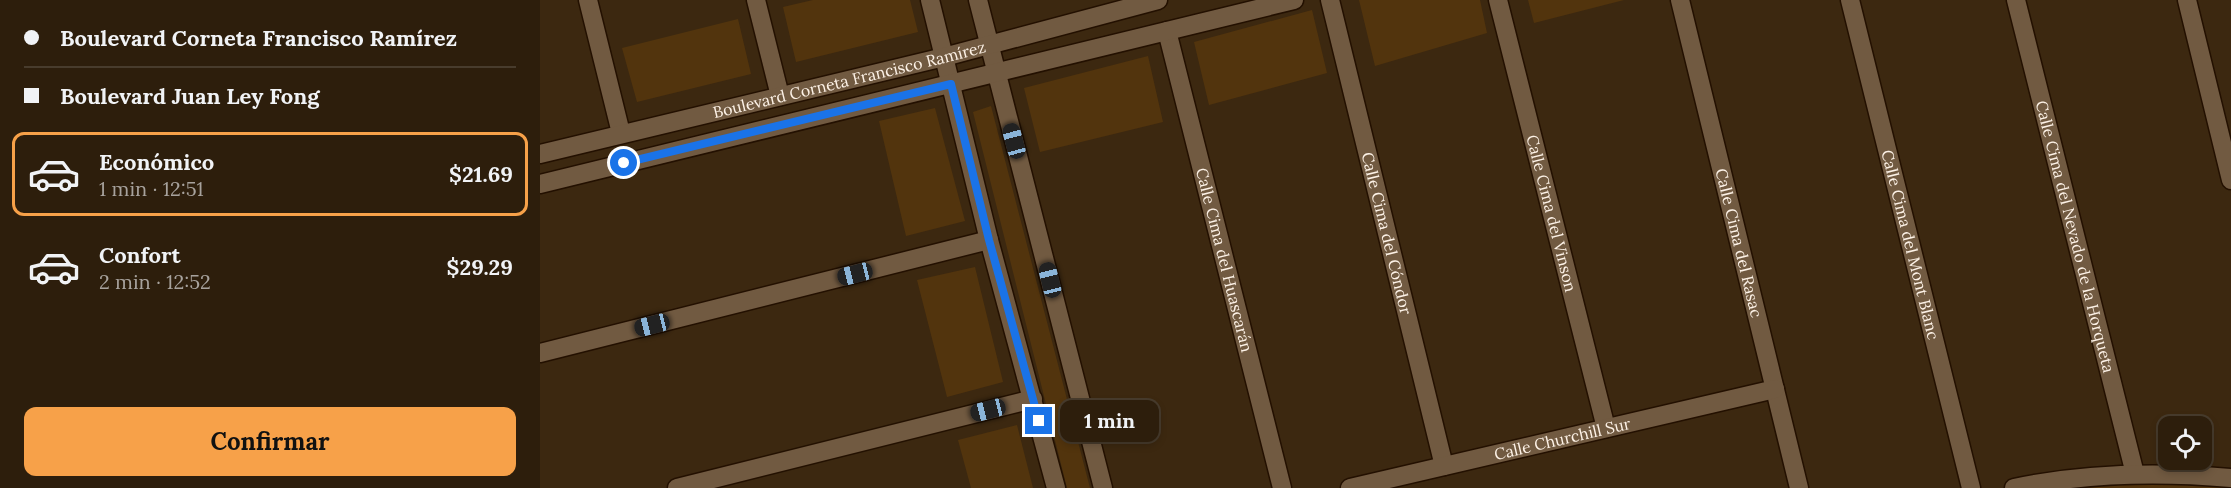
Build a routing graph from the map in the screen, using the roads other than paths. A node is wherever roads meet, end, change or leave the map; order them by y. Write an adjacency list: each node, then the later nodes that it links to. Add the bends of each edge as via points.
1 (588, 0): 19 (street)
2 (756, 0): 18 (street)
3 (930, 0): 15 (street)
4 (978, 0): 14 (street)
5 (1158, 0): 14 (street, Boulevard Corneta Francisco Ramírez)
6 (1294, 0): 13 (street, Boulevard Corneta Francisco Ramírez)
7 (1330, 0): 28 (street, Calle Cima del Cóndor)
8 (1498, 0): 27 (street, Calle Cima del Vinson)
9 (1680, 0): 25 (street, Calle Cima del Rasac)
10 (1850, 0): 37 (street, Calle Cima del Mont Blanc)
11 (2016, 0): 29 (street, Calle Cima del Nevado de la Horqueta)
12 (2187, 0): 21 (street)
13 (1167, 32): 16 (street, Boulevard Corneta Francisco Ramírez); 34 (street, Calle Cima del Huascarán)
14 (989, 44): 15 (street, Boulevard Corneta Francisco Ramírez); 16 (street)
15 (944, 57): 17 (street); 18 (street, Boulevard Corneta Francisco Ramírez)
16 (997, 72): 17 (street, Boulevard Corneta Francisco Ramírez); 33 (street)
17 (951, 84): 22 (street, Boulevard Corneta Francisco Ramírez); 23 (street)
18 (780, 96): 19 (street, Boulevard Corneta Francisco Ramírez)
19 (621, 133): 20 (street, Boulevard Corneta Francisco Ramírez)
20 (540, 154)
21 (2231, 180)
22 (540, 184)
23 (989, 240): 24 (street); 26 (street)
24 (540, 353)
25 (1775, 389): 27 (street, Calle Churchill Sur); 36 (street, Calle Cima del Rasac)
26 (1033, 399): 31 (street); 32 (street)
27 (1606, 428): 28 (street, Calle Churchill Sur)
28 (1444, 466): 35 (street, Calle Churchill Sur)
29 (2135, 474): 30 (street); 38 (street, via 2047,481)
30 (2231, 478)
31 (677, 488)
32 (1056, 488)
33 (1103, 488)
34 (1282, 488)
35 (1350, 488)
36 (1799, 488)
37 (1971, 488)
38 (2014, 488)

